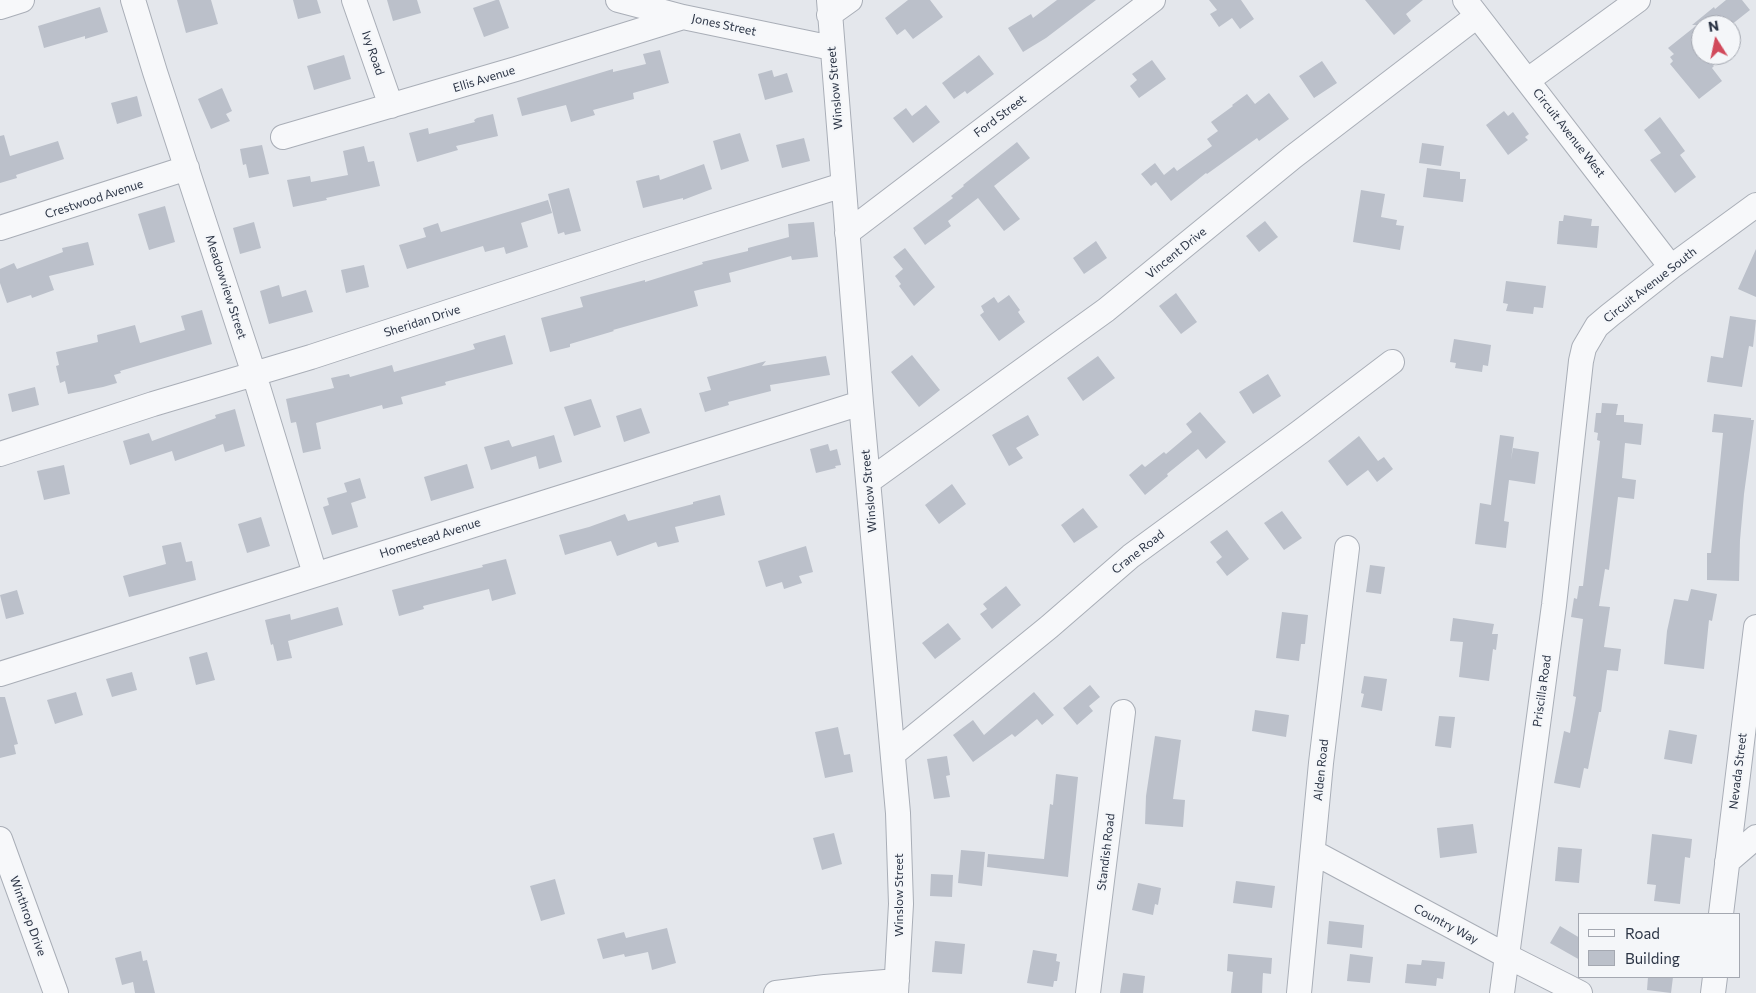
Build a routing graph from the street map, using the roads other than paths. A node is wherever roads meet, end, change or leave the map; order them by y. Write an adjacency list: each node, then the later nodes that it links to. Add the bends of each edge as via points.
1 (22, 0): 8 (street)
2 (133, 0): 16 (street, Meadowview Street)
3 (354, 0): 14 (street, Ivy Road)
4 (618, 0): 11 (street, Jones Street)
5 (850, 0): 9 (street, Winslow Street)
6 (1153, 0): 20 (street, Ford Street)
7 (1638, 0): 13 (street)
8 (0, 7)
9 (829, 8): 12 (street, Winslow Street)
10 (1471, 8): 13 (street, Circuit Avenue West); 27 (street, Vincent Drive, via 1106,310)
11 (684, 17): 12 (street, Jones Street); 14 (street, Ellis Avenue)
12 (832, 48): 17 (street, Winslow Street)
13 (1528, 80): 21 (street, Circuit Avenue West)
14 (391, 106): 15 (street, Ellis Avenue)
15 (282, 137)
16 (187, 168): 19 (street, Crestwood Avenue); 23 (street, Meadowview Street)
17 (843, 186): 20 (street, Winslow Street); 23 (street, Sheridan Drive)
18 (1756, 205): 21 (street, Circuit Avenue South)
19 (0, 228)
20 (847, 233): 25 (street, Winslow Street)
21 (1671, 267): 24 (street, Circuit Avenue South, via 1597,326 1584,348)
22 (1392, 362): 33 (street, Crane Road, via 1131,556)
23 (254, 374): 26 (street, Sheridan Drive); 29 (street, Meadowview Street)
24 (1578, 388): 39 (street, Priscilla Road, via 1554,605)
25 (861, 403): 27 (street, Winslow Street); 29 (street, Homestead Avenue)
26 (0, 454)
27 (869, 482): 33 (street, Winslow Street)
28 (1347, 548): 36 (street, Alden Road)
29 (316, 574): 31 (street, Homestead Avenue)
30 (1756, 627): 37 (street, Nevada Street)
31 (0, 674)
32 (1123, 712): 44 (street, Standish Road)
33 (893, 754): 41 (street, Winslow Street, via 901,904)
34 (1756, 837): 37 (street)
35 (0, 839): 42 (street, Winthrop Drive)
36 (1313, 852): 39 (street, Country Way); 45 (street, Alden Road)
37 (1726, 862): 38 (street, Nevada Street)
38 (1721, 913)
39 (1507, 956): 46 (street, Priscilla Road); 47 (street, Country Way)
40 (1715, 978): 48 (street)
41 (897, 987): 43 (street)
42 (56, 993)
43 (776, 993)
44 (1088, 993)
45 (1300, 993)
46 (1502, 993)
47 (1580, 993)
48 (1713, 993)

